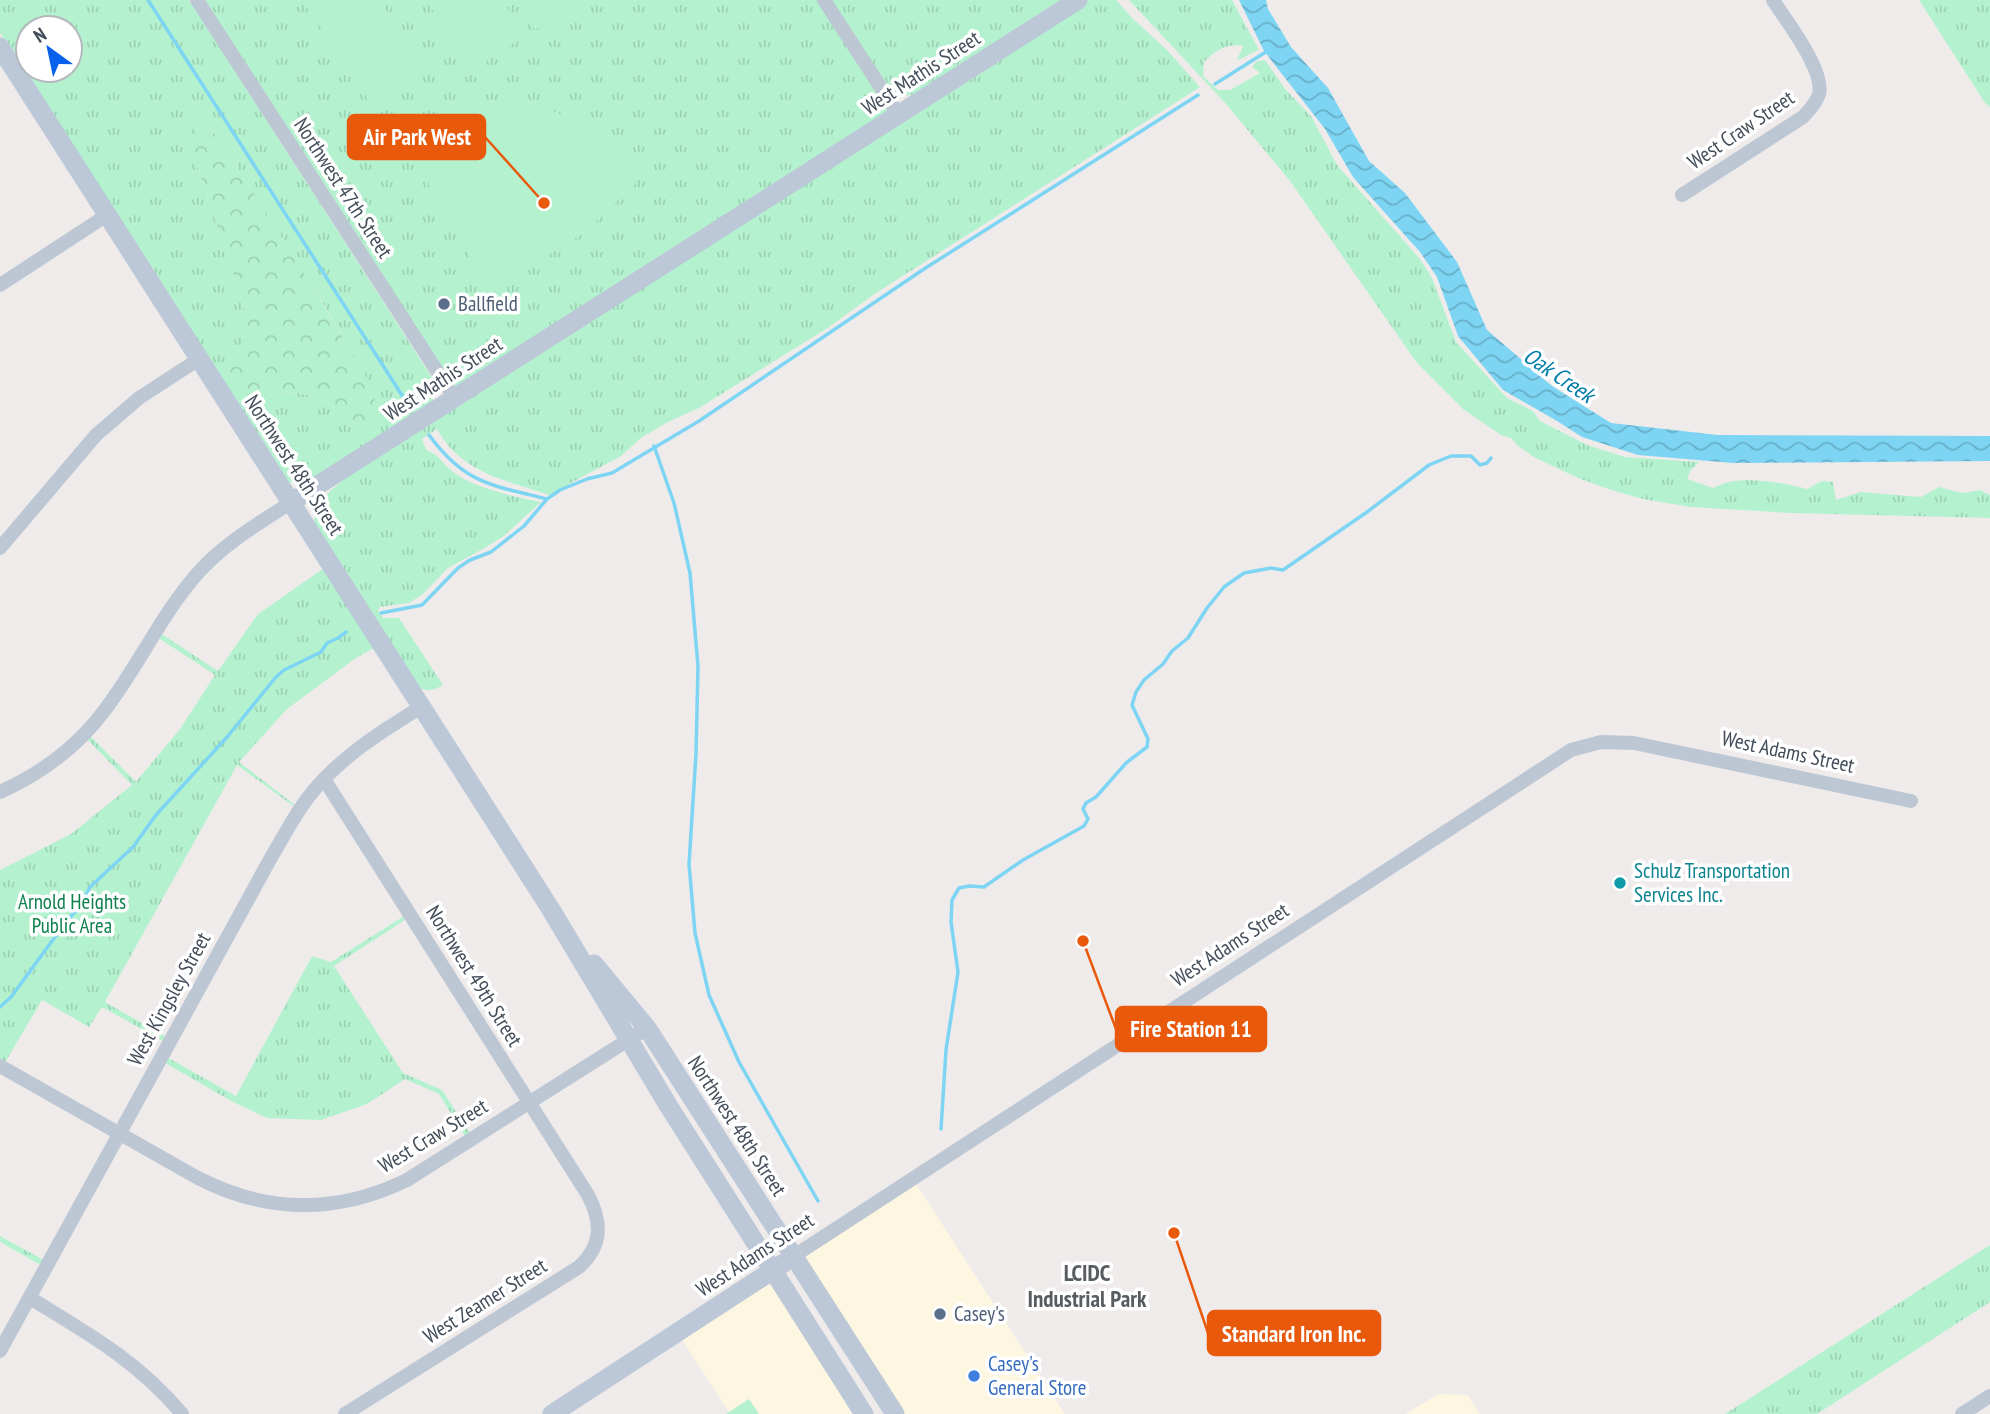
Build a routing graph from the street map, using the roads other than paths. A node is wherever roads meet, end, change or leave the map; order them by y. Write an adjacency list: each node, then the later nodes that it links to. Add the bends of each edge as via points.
1 (197, 0): 11 (street, Northwest 47th Street)
2 (824, 0): 6 (street)
3 (1078, 0): 6 (main road, West Mathis Street)
4 (1773, 0): 7 (street, West Craw Street, via 1815,66 1819,94 1803,117)
5 (0, 47): 8 (main road, Northwest 48th Street)
6 (898, 114): 11 (main road, West Mathis Street)
7 (1682, 195)
8 (107, 215): 9 (street); 10 (main road, Northwest 48th Street)
9 (0, 285)
10 (199, 359): 12 (main road, Northwest 48th Street); 13 (street, via 139,398 96,435)
11 (455, 399): 12 (main road, West Mathis Street)
12 (290, 503): 14 (main road, Northwest 48th Street); 16 (street, West Mathis Street, via 234,540 199,571 86,732 47,766)
13 (0, 548)
14 (421, 707): 15 (street, West Kingsley Street, via 366,742); 18 (main road, Northwest 48th Street)
15 (324, 779): 22 (street, Northwest 49th Street); 23 (street, West Kingsley Street, via 272,854)
16 (0, 792)
17 (1911, 802): 25 (street, West Adams Street, via 1634,743 1601,742 1571,750)
18 (550, 908): 19 (main road, Northwest 48th Street); 20 (main road, Northwest 48th Street)
19 (647, 1028): 20 (street, West Craw Street); 25 (main road, Northwest 48th Street)
20 (629, 1040): 22 (street, West Craw Street); 26 (main road, Northwest 48th Street)
21 (0, 1066): 23 (street, West Craw Street)
22 (529, 1102): 23 (street, West Craw Street, via 388,1189 317,1206 271,1203 223,1190); 24 (street, Northwest 49th Street)
23 (120, 1134): 27 (street, West Kingsley Street)
24 (588, 1195): 31 (street, West Zeamer Street, via 598,1233 583,1263)
25 (794, 1256): 26 (main road, West Adams Street); 34 (main road, Northwest 48th Street)
26 (773, 1269): 32 (main road, West Adams Street); 33 (main road, Northwest 48th Street)
27 (30, 1298): 28 (street, West Kingsley Street); 30 (street, via 127,1359)
28 (0, 1351)
29 (1990, 1395): 35 (street)
30 (182, 1414)
31 (345, 1414)
32 (552, 1414)
33 (864, 1414)
34 (895, 1414)
35 (1962, 1414)

